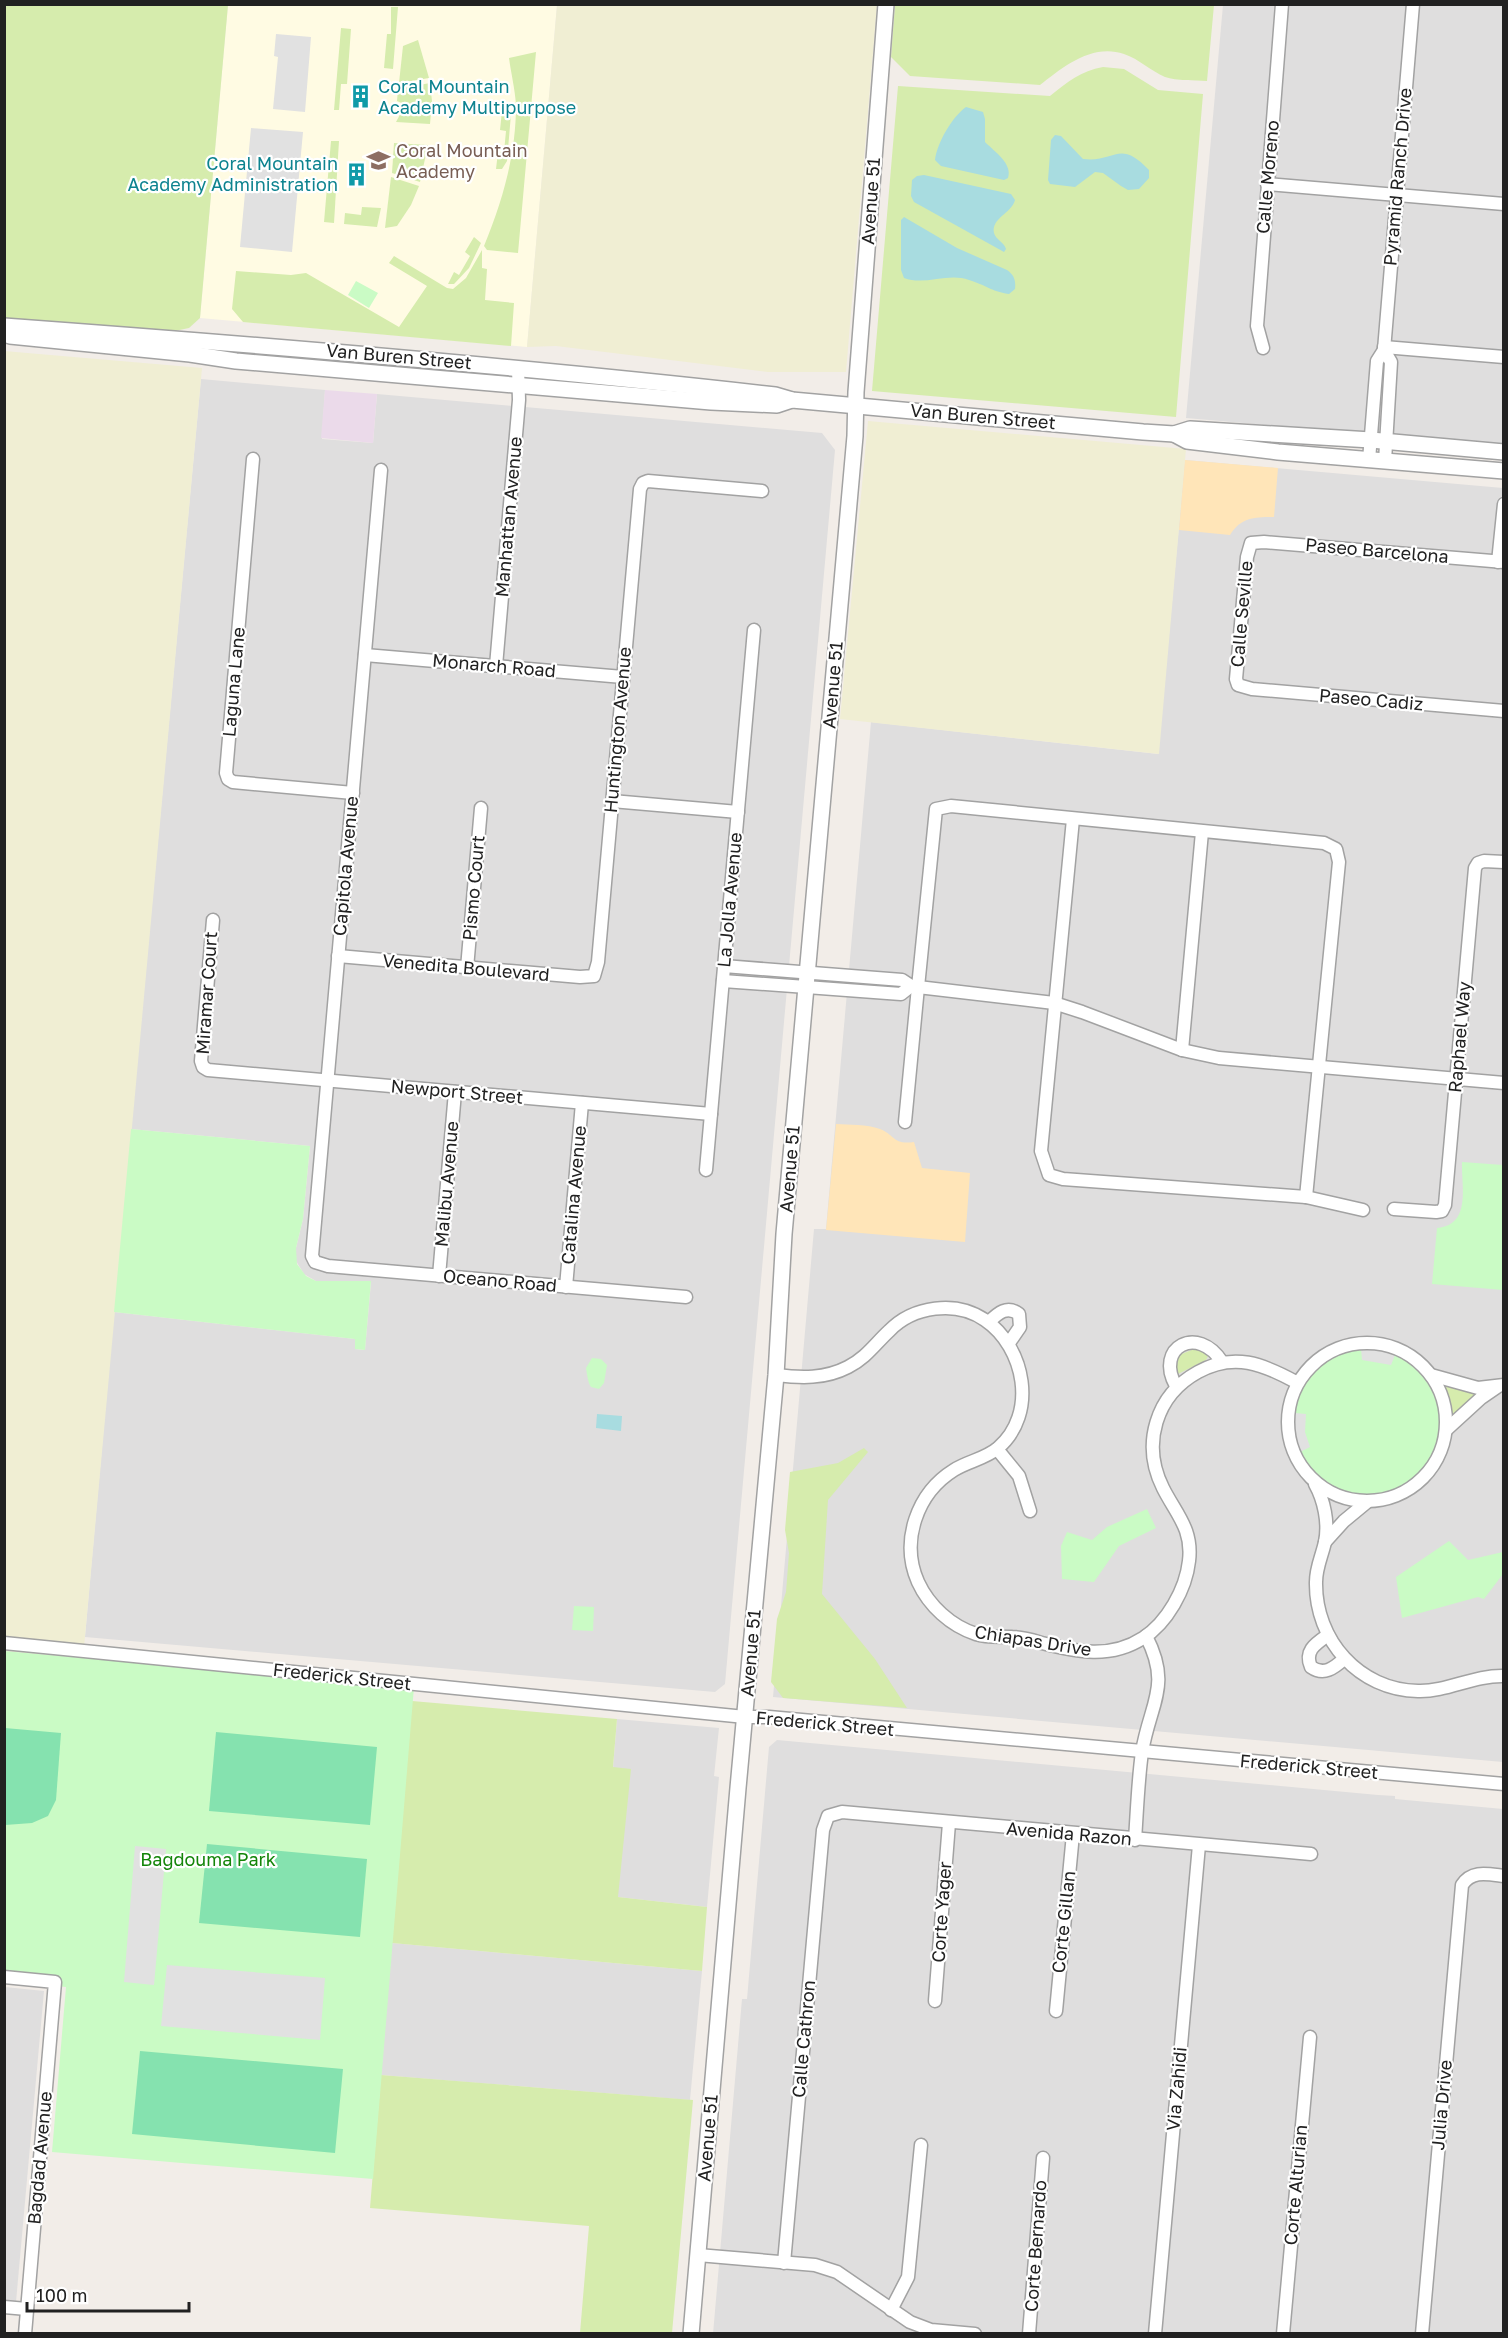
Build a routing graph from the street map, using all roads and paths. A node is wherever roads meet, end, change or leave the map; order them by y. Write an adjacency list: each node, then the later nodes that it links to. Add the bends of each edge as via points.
1 (886, 4): 17 (street, Avenue 51)
2 (1282, 4): 4 (street, Calle Moreno)
3 (1413, 4): 5 (street, Pyramid Ranch Drive)
4 (1267, 184): 5 (street); 11 (street, Calle Moreno, via 1257,326)
5 (1397, 195): 6 (street); 12 (street, Pyramid Ranch Drive)
6 (1503, 204)
7 (4, 326): 10 (street, Van Buren Street)
8 (209, 333): 10 (street, via 278,339)
9 (4, 336): 15 (street, Van Buren Street)
10 (292, 348): 14 (street, Van Buren Street)
11 (1263, 348)
12 (1384, 349): 13 (street); 19 (street, Pyramid Ranch Drive, via 1392,362)
13 (1503, 357)
14 (518, 368): 15 (street, Manhattan Avenue); 16 (street, Van Buren Street)
15 (518, 385): 16 (street, Van Buren Street, via 745,404 777,405); 31 (street, Manhattan Avenue)
16 (792, 400): 17 (street, Van Buren Street)
17 (856, 406): 18 (street, Van Buren Street); 48 (street, Avenue 51)
18 (1174, 434): 19 (street, Van Buren Street, via 1190,429); 22 (street, Van Buren Street, via 1187,441)
19 (1379, 441): 20 (street, Van Buren Street); 22 (street, Pyramid Ranch Drive)
20 (1503, 452)
21 (253, 459): 35 (street, Laguna Lane, via 226,773 233,782)
22 (1377, 460): 24 (street, Van Buren Street)
23 (381, 470): 30 (street, Capitola Avenue)
24 (1503, 471)
25 (762, 491): 32 (street, Huntington Avenue, via 643,483)
26 (1503, 504): 28 (street)
27 (1251, 543): 28 (street, Paseo Barcelona); 33 (street, Calle Seville, via 1237,671)
28 (1501, 562)
29 (754, 630): 38 (street, La Jolla Avenue)
30 (365, 655): 31 (street, Monarch Road); 35 (street, Capitola Avenue)
31 (496, 666): 32 (street, Monarch Road)
32 (623, 677): 36 (street, Huntington Avenue)
33 (1239, 685): 34 (street, Paseo Cadiz)
34 (1503, 711)
35 (352, 793): 43 (street, Capitola Avenue)
36 (612, 801): 38 (street); 46 (street, Huntington Avenue)
37 (481, 808): 45 (street, Pismo Court)
38 (738, 812): 44 (street, La Jolla Avenue)
39 (1073, 819): 40 (street); 49 (street, via 951,806 936,809); 50 (street)
40 (1202, 832): 51 (street); 53 (street, via 1324,843 1336,849 1339,862)
41 (1503, 862): 54 (street, Raphael Way, via 1478,862 1474,876)
42 (213, 920): 52 (street, Miramar Court)
43 (338, 956): 45 (street, Venedita Boulevard); 55 (street, Capitola Avenue)
44 (724, 966): 47 (street, La Jolla Avenue); 48 (street)
45 (467, 968): 46 (street, Venedita Boulevard)
46 (594, 976)
47 (723, 981): 48 (street); 59 (street, La Jolla Avenue)
48 (807, 981): 49 (street, via 902,980); 72 (street, Avenue 51, via 784,1234)
49 (914, 987): 50 (street); 60 (street)
50 (1054, 1004): 51 (street); 62 (street, via 1041,1151 1049,1175)
51 (1182, 1050): 53 (street, via 1219,1058)
52 (203, 1067): 55 (street, Newport Street)
53 (1318, 1068): 54 (street); 62 (street)
54 (1456, 1080): 56 (street); 63 (street, Raphael Way, via 1442,1210)
55 (327, 1081): 57 (street, Newport Street); 65 (street, Capitola Avenue)
56 (1503, 1083)
57 (455, 1092): 58 (street, Newport Street); 66 (street, Malibu Avenue)
58 (582, 1103): 59 (street, Newport Street); 67 (street, Catalina Avenue)
59 (711, 1114): 61 (street, La Jolla Avenue)
60 (905, 1122)
61 (706, 1170)
62 (1306, 1197): 64 (street)
63 (1394, 1209)
64 (1363, 1210)
65 (315, 1262): 66 (street, Oceano Road)
66 (439, 1276): 67 (street, Oceano Road)
67 (566, 1287): 68 (street, Oceano Road)
68 (686, 1297)
69 (989, 1322): 70 (street, Chiapas Drive); 70 (street, via 1004,1310 1019,1314 1020,1327); 72 (street, Chiapas Drive, via 958,1309 930,1309 898,1323 868,1354 844,1369 816,1377)
70 (1009, 1343): 78 (street, Chiapas Drive, via 1021,1377 1021,1405 1014,1426)
71 (1222, 1362): 74 (street, Chiapas Drive, via 1262,1365); 75 (street, Chiapas Drive, via 1198,1371); 75 (street, via 1205,1344 1182,1346 1169,1365)
72 (776, 1375): 88 (street, Avenue 51)
73 (1431, 1375): 74 (street, via 1403,1352 1361,1343 1315,1362); 76 (street, via 1470,1386); 77 (street, via 1443,1402)
74 (1296, 1382): 79 (street, via 1288,1414 1292,1447 1304,1473)
75 (1176, 1386): 84 (street, Chiapas Drive, via 1159,1414 1154,1455 1162,1486 1186,1529 1189,1560 1181,1588 1168,1612)
76 (1500, 1386): 77 (street)
77 (1446, 1430): 80 (street, via 1437,1459 1417,1484 1394,1497)
78 (997, 1449): 81 (street, via 1019,1476); 84 (street, Chiapas Drive, via 941,1480 915,1517 912,1560 919,1585 933,1605 954,1624 977,1634 1023,1638 1070,1650 1114,1650)
79 (1315, 1484): 80 (street, via 1340,1496); 82 (street, via 1323,1500)
80 (1367, 1502): 82 (street)
81 (1030, 1511)
82 (1325, 1542): 83 (street, via 1317,1569 1316,1595)
83 (1328, 1635): 86 (street); 86 (street, via 1308,1653 1311,1667 1327,1671)
84 (1146, 1636): 89 (street, via 1158,1663 1159,1691)
85 (4, 1643): 88 (street, Frederick Street)
86 (1344, 1659): 87 (street, via 1371,1679 1408,1690 1428,1691 1477,1678)
87 (1503, 1677)
88 (745, 1717): 89 (street, Frederick Street); 104 (street, Avenue 51)
89 (1142, 1752): 90 (street, Frederick Street); 94 (street)
90 (1503, 1784)
91 (828, 1816): 92 (street, Avenida Razon, via 842,1812); 105 (street, Calle Cathron, via 823,1830)
92 (949, 1823): 93 (street, Avenida Razon); 99 (street, Corte Yager)
93 (1073, 1834): 94 (street, Avenida Razon); 100 (street, Corte Gillan)
94 (1135, 1839): 95 (street, Avenida Razon)
95 (1199, 1845): 96 (street, Avenida Razon); 113 (street, Via Zahidi)
96 (1311, 1854)
97 (1503, 1876): 115 (street, Julia Drive, via 1481,1874 1466,1878 1460,1896)
98 (4, 1977): 107 (street, Bagdad Avenue, via 56,1982)
99 (935, 2001)
100 (1056, 2011)
101 (1310, 2037): 114 (street, Corte Alturian)
102 (921, 2145): 108 (street, via 908,2277)
103 (1043, 2158): 112 (street, Corte Bernardo)
104 (698, 2255): 105 (street); 110 (street, Avenue 51)
105 (784, 2263): 108 (street, via 815,2265 837,2272)
106 (4, 2307): 107 (street)
107 (27, 2308): 109 (street, Bagdad Avenue)
108 (891, 2310): 111 (street, via 931,2330)
109 (25, 2334)
110 (691, 2334)
111 (975, 2334)
112 (1029, 2334)
113 (1155, 2334)
114 (1283, 2334)
115 (1422, 2334)

